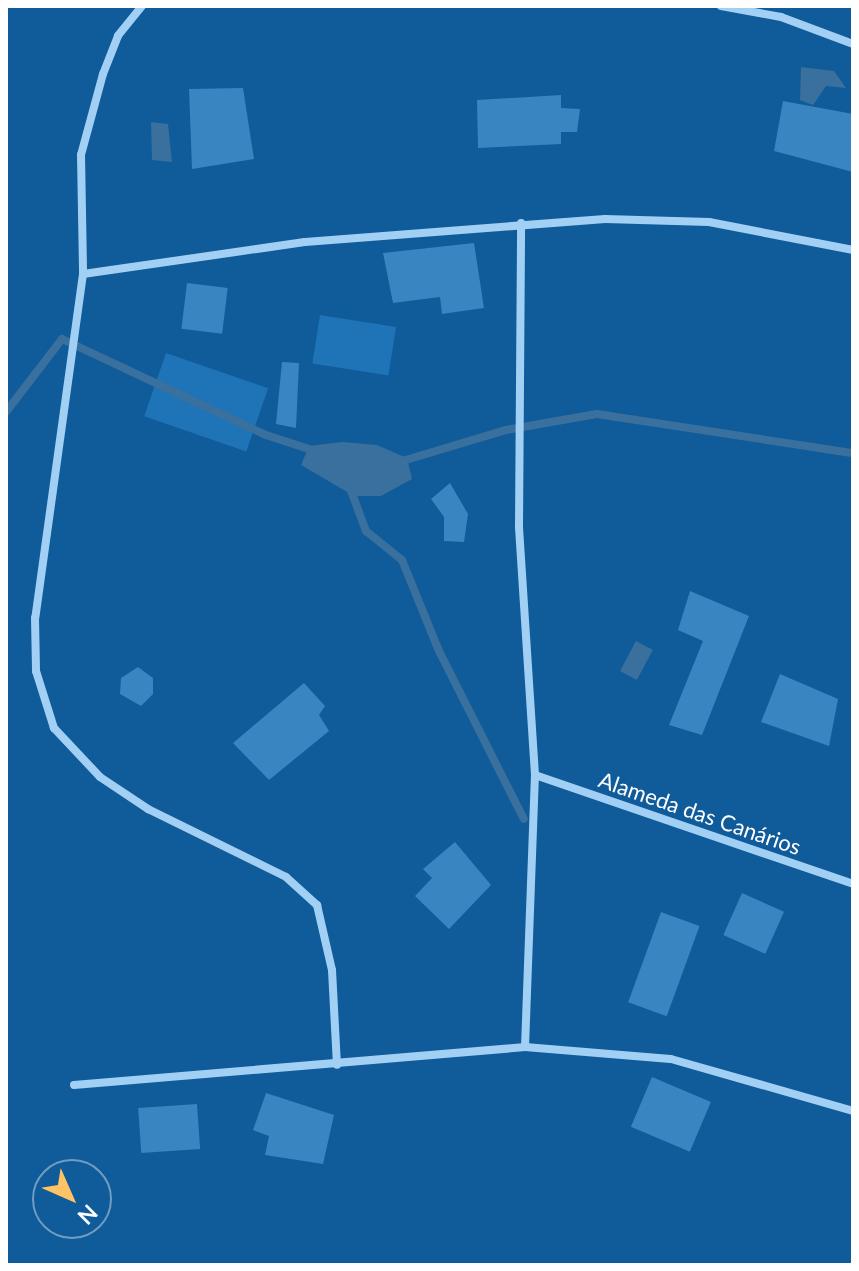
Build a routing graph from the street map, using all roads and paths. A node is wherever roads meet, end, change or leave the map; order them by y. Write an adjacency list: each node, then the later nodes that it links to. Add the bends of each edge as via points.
1 (142, 6): 6 (street, via 118,36 81,155)
2 (721, 6): 3 (street, via 781,17)
3 (853, 44)
4 (521, 223): 5 (street, via 709,222); 6 (street, via 305,242); 7 (street, via 519,527)
5 (853, 250)
6 (83, 274): 10 (street, via 35,618 42,703 54,728 100,777 148,809 286,877 317,905 332,970)
7 (535, 775): 8 (street, Alameda das Canários); 9 (street)
8 (853, 884)
9 (525, 1047): 10 (street); 12 (street, via 671,1059)
10 (337, 1065): 11 (street)
11 (74, 1085)
12 (853, 1111)

